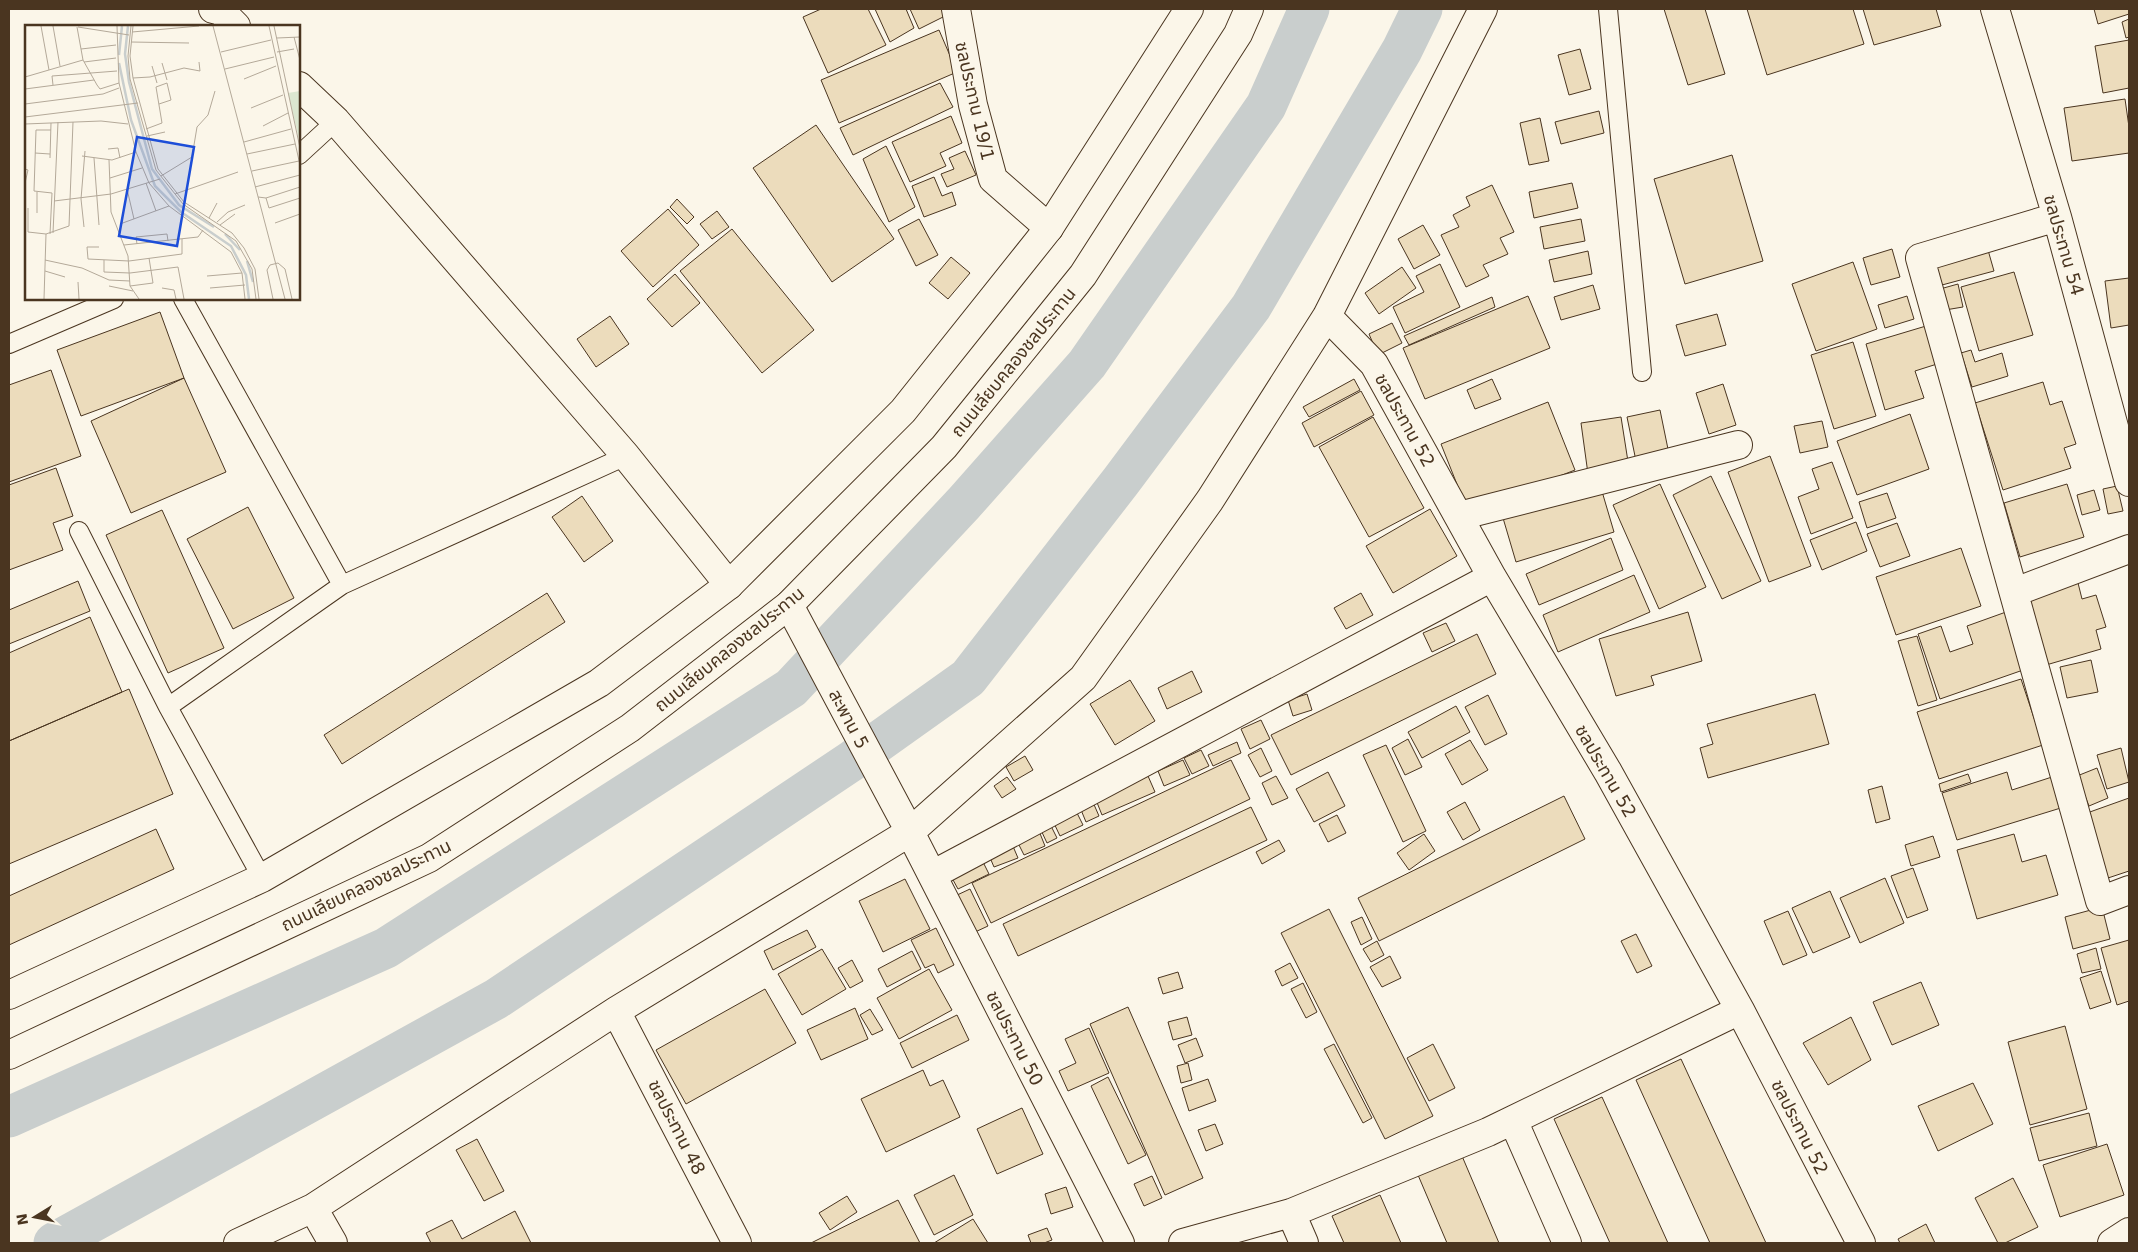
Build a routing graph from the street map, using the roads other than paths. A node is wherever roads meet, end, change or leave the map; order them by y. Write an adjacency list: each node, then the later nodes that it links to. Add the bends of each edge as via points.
1 (214, 9): 8 (street, via 221,11)
2 (956, 9): 13 (street, ชลประทาน 19/1, via 973,104 993,179)
3 (1190, 9): 13 (street)
4 (1249, 9): 29 (street, ถนนเลียบคลองชลประทาน, via 1238,34 1084,275 944,447)
5 (1484, 9): 16 (street)
6 (1608, 9): 18 (lane)
7 (1995, 9): 12 (street, ชลประทาน 54)
8 (235, 25)
9 (300, 87): 10 (street)
10 (336, 120): 11 (lane); 20 (street)
11 (300, 154)
12 (2057, 217): 21 (street, ชลประทาน 54); 28 (street, via 1920,258)
13 (1050, 228): 27 (street, via 903,411)
14 (112, 300): 17 (lane)
15 (184, 300): 26 (lane)
16 (1327, 316): 22 (street, ชลประทาน 52, via 1374,364); 31 (street, via 1210,500 1083,678)
17 (9, 344)
18 (1642, 372)
19 (1738, 445): 22 (street)
20 (626, 456): 26 (lane); 27 (street)
21 (2129, 482)
22 (1459, 516): 25 (street, ชลประทาน 52)
23 (79, 531): 30 (lane)
24 (2129, 549): 28 (street)
25 (1492, 577): 32 (street); 36 (street, ชลประทาน 52, via 1608,772)
26 (342, 585): 30 (lane)
27 (729, 585): 33 (street, via 599,683)
28 (2015, 592): 34 (street, via 2100,901)
29 (789, 606): 31 (street, สะพาน 5); 38 (street, ถนนเลียบคลองชลประทาน, via 630,728 430,858)
30 (168, 707): 33 (lane)
31 (910, 832): 32 (street, ชลประทาน 50); 37 (street)
32 (932, 875): 46 (street, ชลประทาน 50)
33 (262, 878): 35 (street)
34 (2129, 890)
35 (9, 995)
36 (1740, 1010): 39 (street); 50 (street, ชลประทาน 52)
37 (616, 1011): 40 (street); 45 (street, ชลประทาน 48)
38 (9, 1055)
39 (1513, 1120): 41 (street); 49 (street)
40 (313, 1208): 43 (street); 44 (street)
41 (1291, 1213): 47 (street); 48 (street)
42 (2129, 1232): 51 (street)
43 (238, 1243)
44 (333, 1243)
45 (737, 1243)
46 (1120, 1243)
47 (1183, 1243)
48 (1304, 1243)
49 (1567, 1243)
50 (1861, 1243)
51 (2112, 1243)

